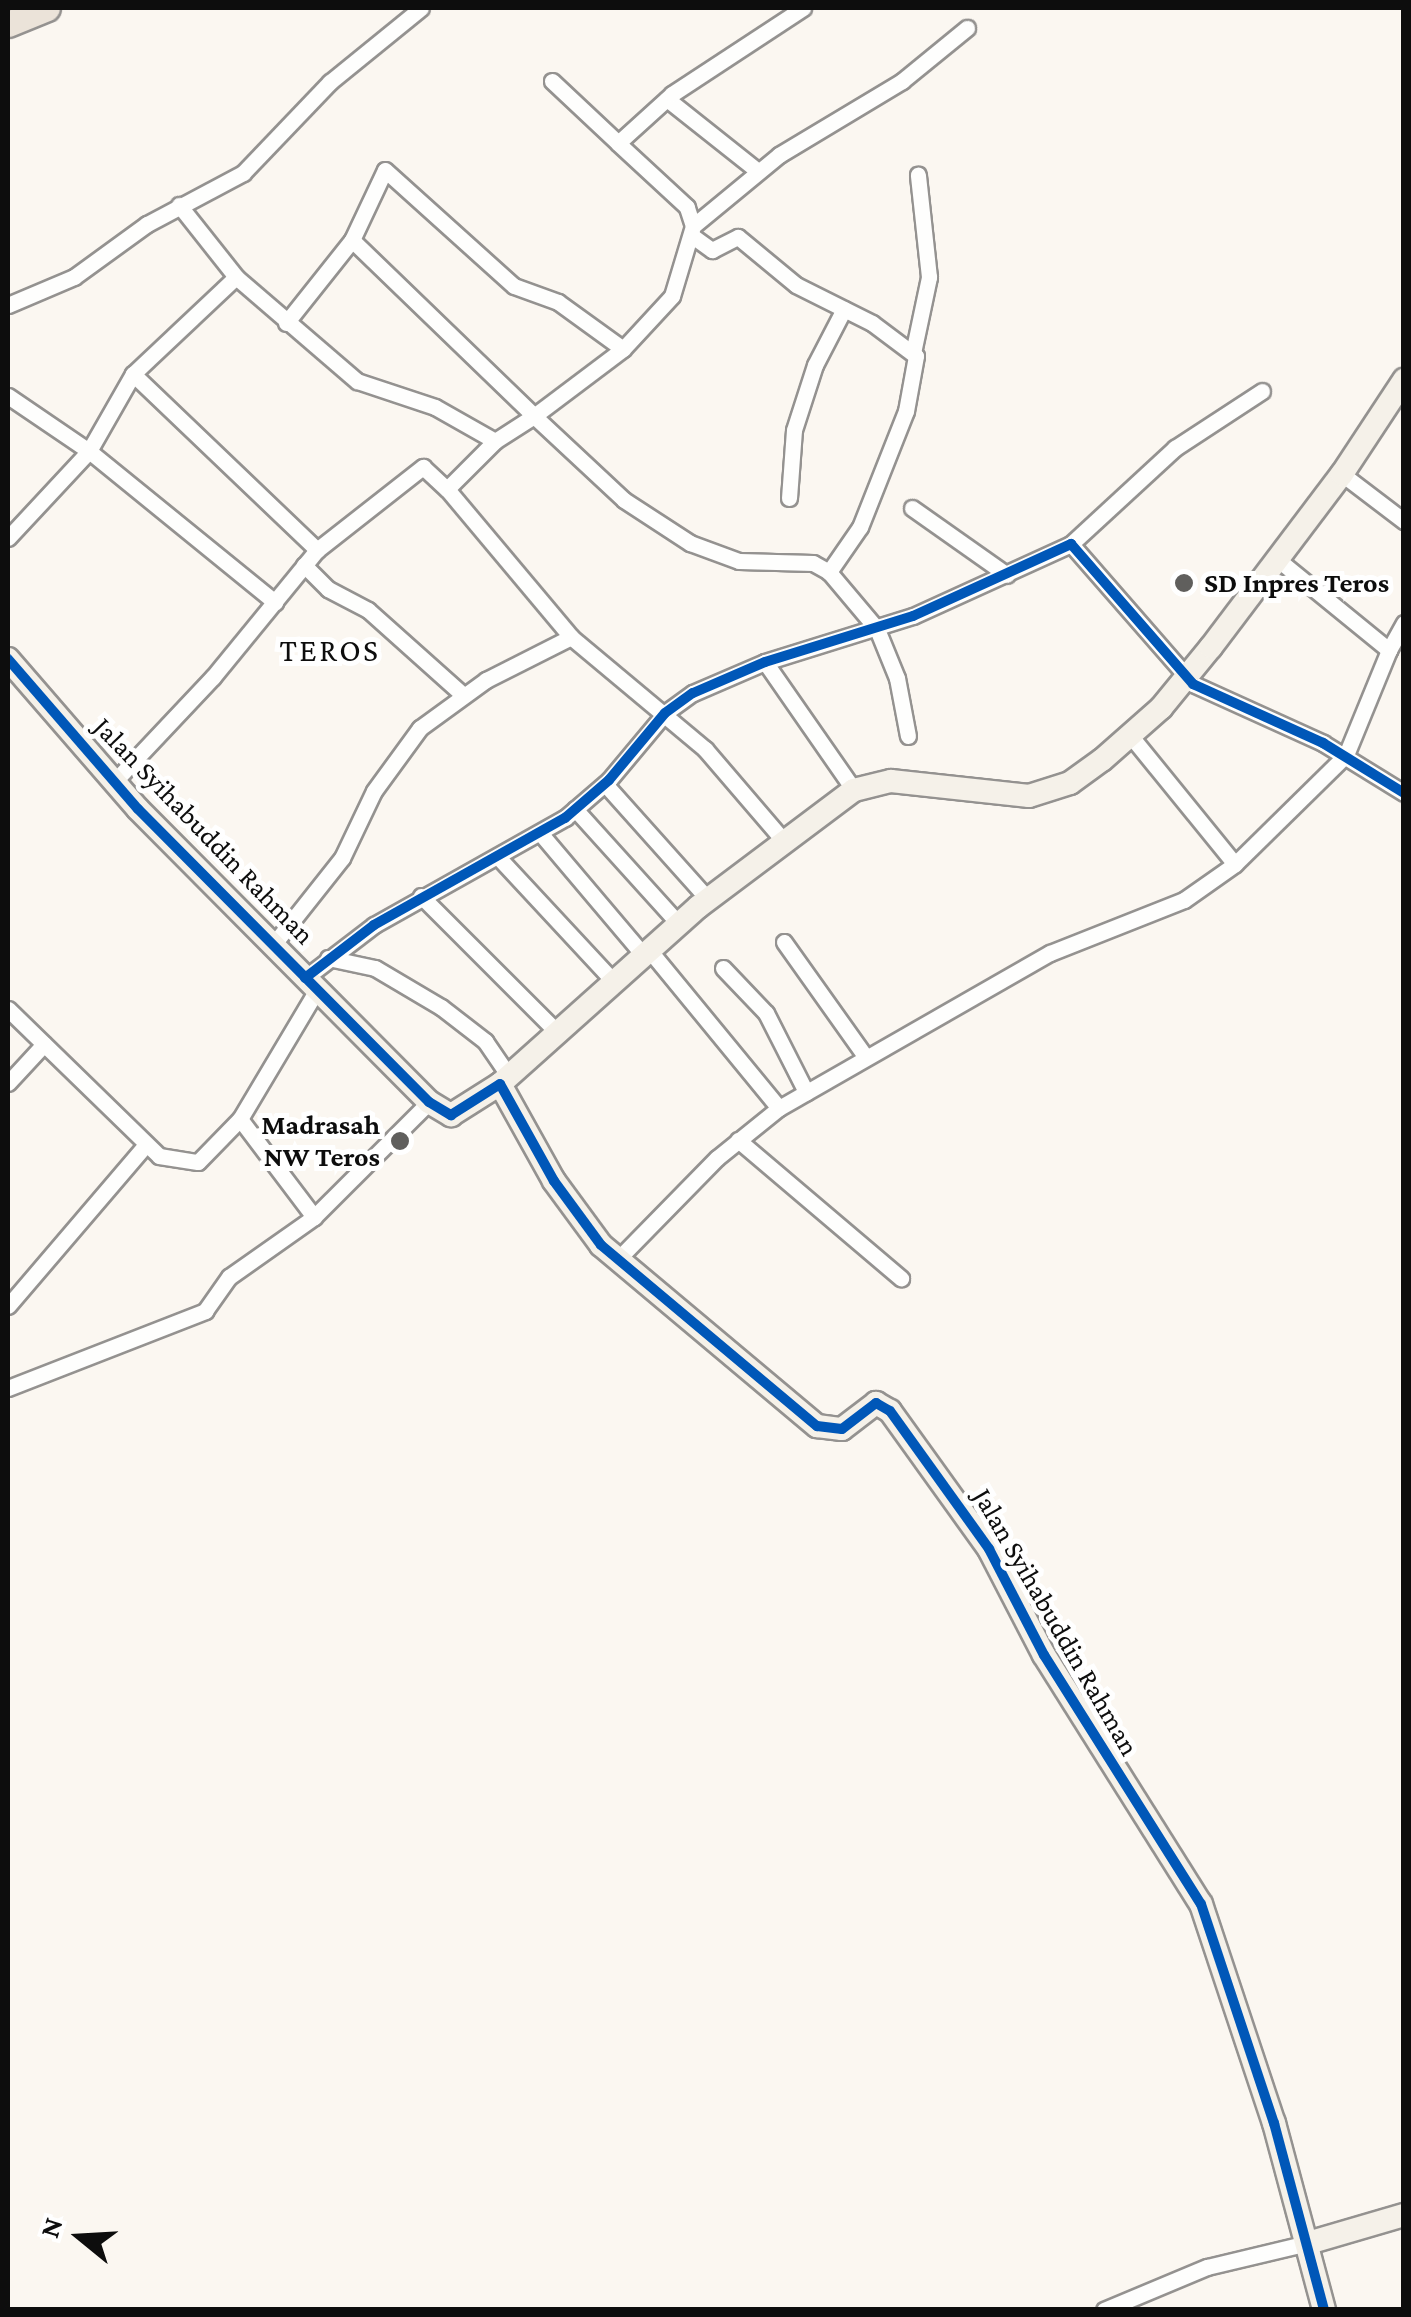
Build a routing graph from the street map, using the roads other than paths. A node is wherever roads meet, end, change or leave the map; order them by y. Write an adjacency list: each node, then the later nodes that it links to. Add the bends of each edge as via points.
1 (47, 8): 4 (main road)
2 (421, 8): 11 (street, via 330,82 259,162)
3 (803, 8): 7 (street)
4 (8, 24)
5 (967, 28): 9 (street, via 902,80)
6 (552, 81): 8 (street)
7 (666, 99): 8 (street); 9 (street)
8 (618, 143): 12 (street, via 687,207)
9 (758, 171): 12 (street)
10 (918, 175): 19 (street, via 929,277)
11 (179, 206): 14 (street); 15 (street, via 86,270)
12 (692, 230): 16 (street, via 712,250 738,237 796,286); 18 (street, via 672,296)
13 (352, 240): 17 (street); 18 (street, via 388,170 514,286 558,302); 24 (street)
14 (236, 277): 17 (street); 20 (street)
15 (8, 305)
16 (844, 309): 19 (street); 29 (street, via 814,365 794,430)
17 (286, 323): 25 (street, via 357,381 435,407)
18 (624, 349): 24 (street)
19 (913, 353): 37 (street, via 916,374 906,411 860,527)
20 (133, 374): 26 (street); 34 (street)
21 (1404, 380): 27 (street)
22 (1262, 391): 33 (street, via 1159,460)
23 (8, 396): 26 (street)
24 (534, 416): 25 (street); 37 (street, via 624,500 690,542 738,561 812,563)
25 (495, 441): 28 (street)
26 (90, 450): 32 (street); 39 (street)
27 (1342, 474): 31 (street); 35 (street)
28 (447, 490): 34 (street, via 422,467); 42 (street)
29 (789, 498)
30 (912, 508): 38 (street)
31 (1404, 521)
32 (8, 538)
33 (1072, 544): 38 (street); 46 (street)
34 (317, 550): 36 (street)
35 (1276, 558): 43 (street); 46 (street)
36 (304, 565): 39 (street); 47 (street, via 328,588 368,610)
37 (829, 572): 41 (street)
38 (1007, 575): 41 (street)
39 (275, 602): 52 (street)
40 (1404, 623): 43 (street)
41 (876, 629): 45 (street); 50 (street, via 897,678)
42 (571, 637): 47 (street); 48 (street)
43 (1389, 650): 51 (street)
44 (8, 659): 52 (street, Jalan Syihabuddin Rahman)
45 (765, 662): 48 (street); 54 (street)
46 (1186, 678): 49 (street); 51 (street)
47 (463, 695): 65 (street, via 420,728 384,774 342,858)
48 (665, 712): 53 (street); 58 (street)
49 (1130, 735): 54 (street, via 1046,794 984,794 891,781); 60 (street)
50 (908, 736)
51 (1346, 755): 55 (street); 60 (street)
52 (113, 783): 65 (street, Jalan Syihabuddin Rahman)
53 (605, 784): 56 (street); 62 (street)
54 (854, 790): 58 (street)
55 (1404, 793)
56 (575, 809): 57 (street); 63 (street)
57 (541, 834): 59 (street); 66 (street)
58 (783, 840): 62 (street)
59 (498, 857): 61 (street); 69 (street)
60 (1236, 864): 74 (street, via 1184,900 1050,953)
61 (421, 896): 67 (street); 72 (street)
62 (708, 899): 63 (street)
63 (679, 924): 66 (street)
64 (784, 942): 74 (street)
65 (273, 946): 70 (street, Jalan Syihabuddin Rahman)
66 (647, 954): 69 (street); 79 (street)
67 (328, 958): 70 (street); 75 (street, via 375,968 441,1007 485,1041)
68 (723, 968): 77 (street, via 766,1013)
69 (615, 983): 72 (street)
70 (311, 984): 78 (street, Jalan Syihabuddin Rahman); 80 (street)
71 (8, 1010): 73 (street)
72 (559, 1034): 75 (street)
73 (44, 1044): 76 (street); 82 (street)
74 (865, 1056): 77 (street)
75 (504, 1080): 78 (street, via 451,1115); 84 (street, Jalan Syihabuddin Rahman, via 554,1181)
76 (8, 1083)
77 (806, 1092): 79 (street)
78 (429, 1102): 83 (street)
79 (779, 1108): 81 (street)
80 (240, 1119): 82 (street, via 198,1162); 83 (street)
81 (738, 1140): 84 (street); 85 (street)
82 (144, 1147): 86 (street)
83 (314, 1217): 87 (street, via 229,1278 206,1311)
84 (618, 1259): 89 (street, Jalan Syihabuddin Rahman, via 824,1431 842,1429 869,1405 882,1404 950,1486 1044,1655 1202,1904)
85 (901, 1278)
86 (8, 1306)
87 (8, 1388)
88 (1404, 2215): 89 (street)
89 (1308, 2243): 90 (street, via 1207,2267); 93 (street, Jalan Syihabuddin Rahman)
90 (1142, 2292): 91 (street); 92 (street)
91 (1104, 2310)
92 (1149, 2310)
93 (1324, 2310)

